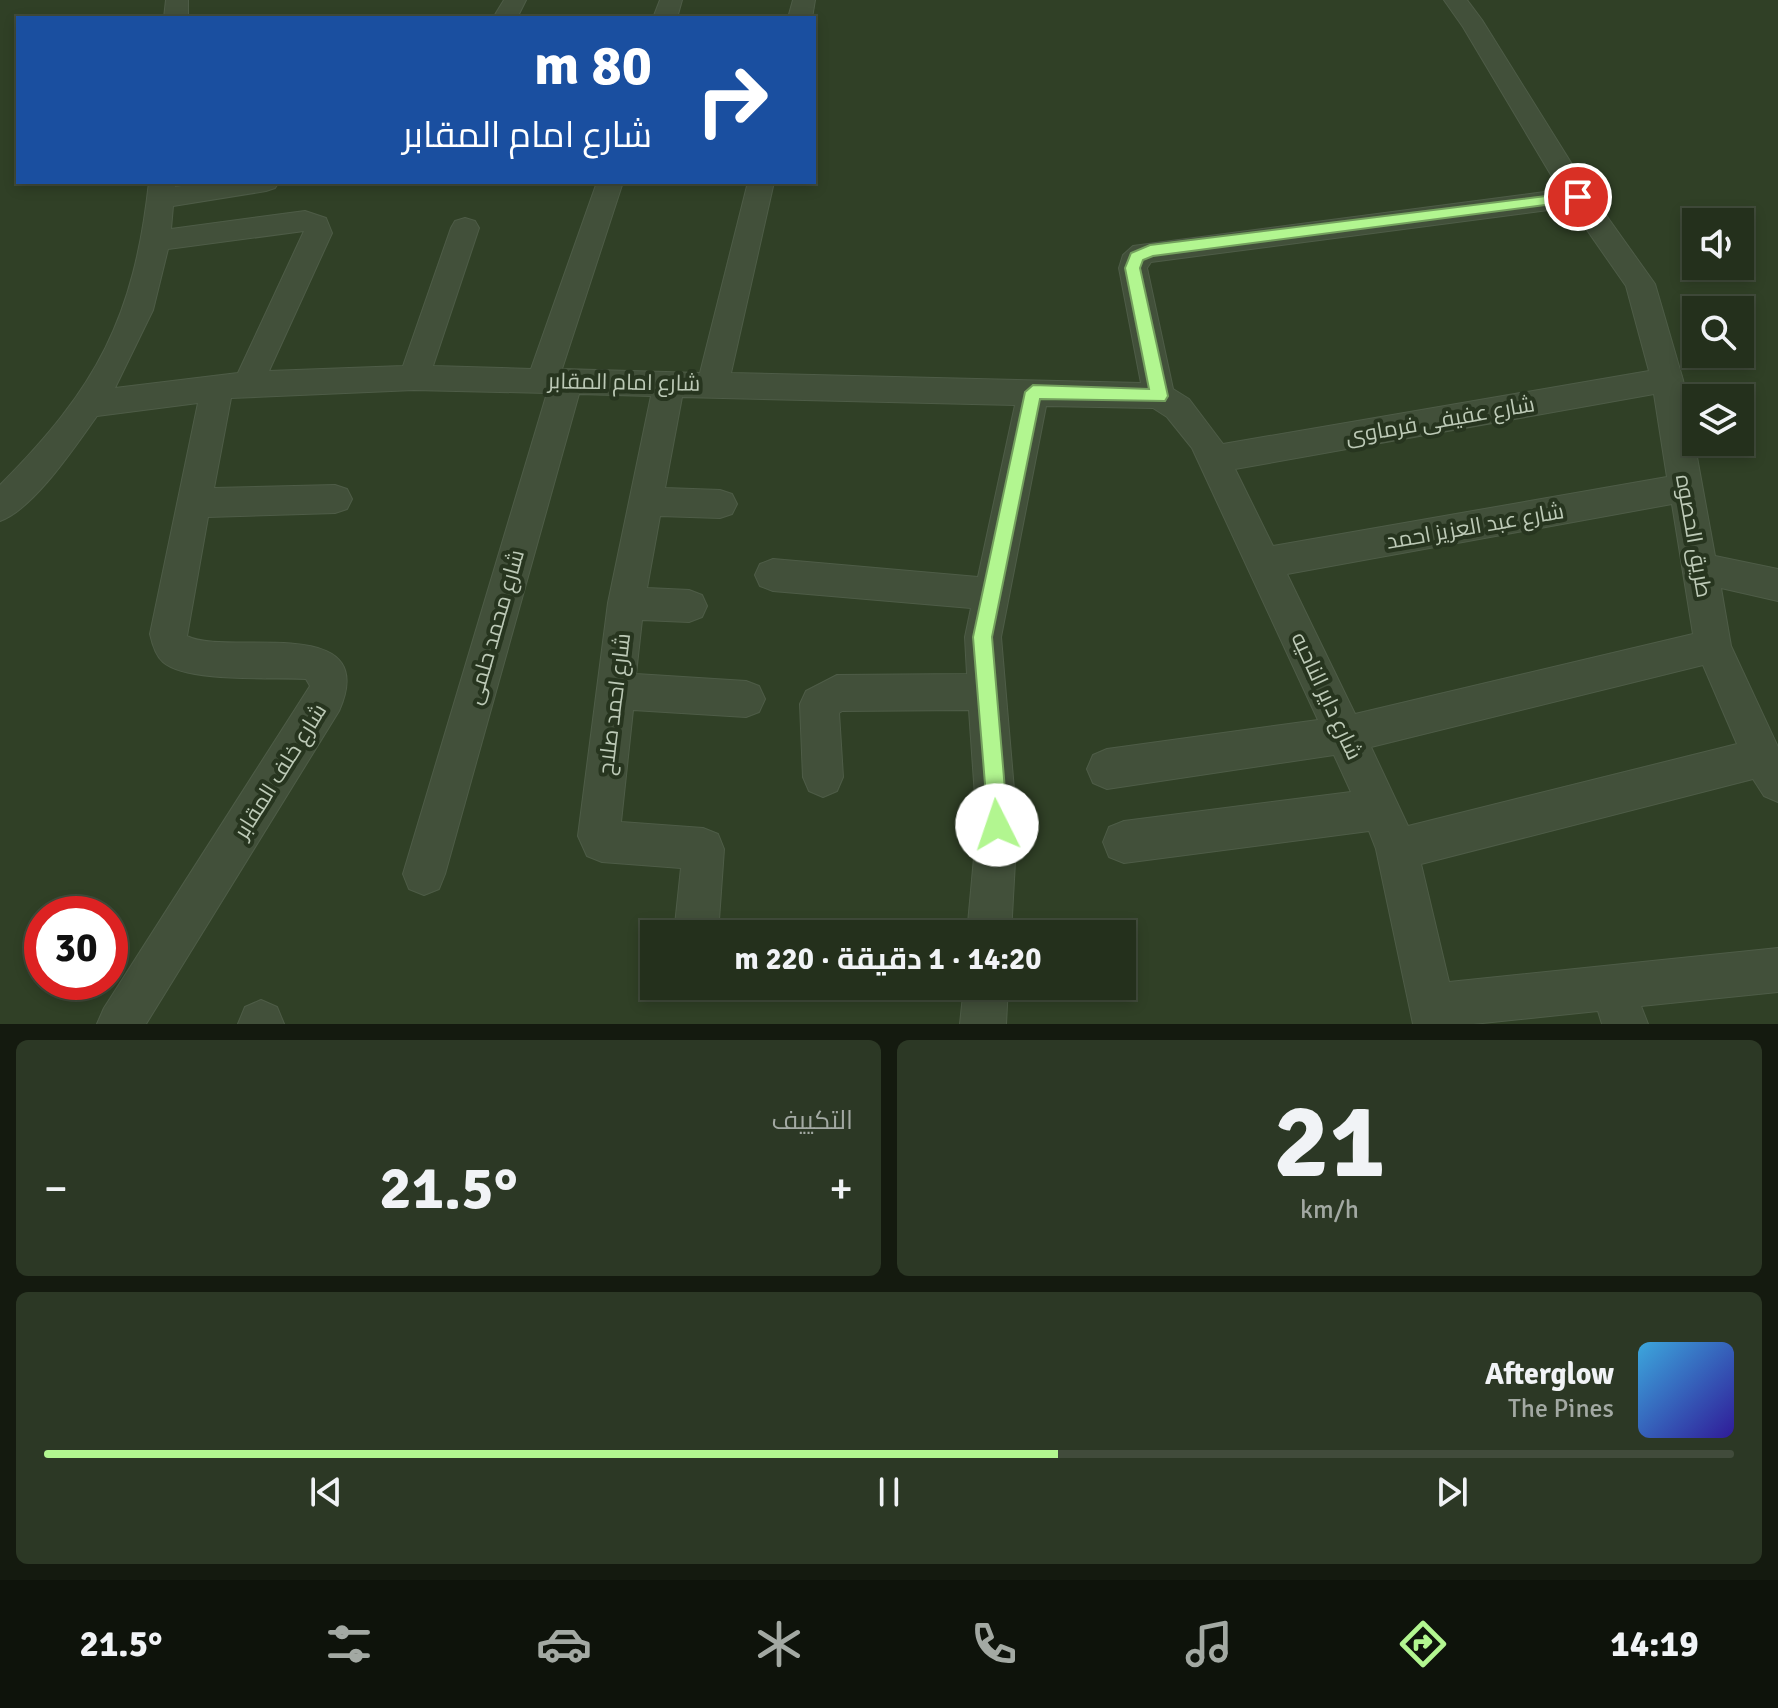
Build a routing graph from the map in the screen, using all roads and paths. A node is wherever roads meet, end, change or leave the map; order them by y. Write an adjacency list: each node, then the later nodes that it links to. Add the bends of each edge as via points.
1 (1455, 0): 6 (street, طريق الحصوه)
2 (239, 184): 5 (street)
3 (609, 184): 10 (street, شارع محمد حلمى)
4 (761, 184): 13 (street)
5 (161, 190): 8 (street)
6 (1578, 197): 11 (street, طريق الحصوه, via 1640,284); 16 (street, via 1150,251 1137,257 1133,268)
7 (465, 228): 9 (street)
8 (155, 241): 14 (street, شارع خلف المقابر, via 305,221 316,225 318,233); 17 (street, via 148,282)
9 (414, 378): 10 (street, شارع امام المقابر); 14 (street, شارع امام المقابر)
10 (555, 380): 12 (street, شارع امام المقابر); 43 (street, شارع محمد حلمى)
11 (1667, 380): 18 (street, شارع عفيفى فرماوى); 19 (street, طريق الحصوه)
12 (669, 383): 13 (street, شارع امام المقابر); 21 (street, شارع احمد صلاح)
13 (713, 384): 15 (street, شارع امام المقابر)
14 (232, 386): 17 (street, شارع امام المقابر); 22 (street, شارع خلف المقابر)
15 (1033, 392): 16 (street, شارع امام المقابر); 29 (street)
16 (1159, 396): 18 (street, شارع داير الناحيه, via 1193,424)
17 (90, 404): 24 (street)
18 (1213, 459): 25 (street, شارع داير الناحيه)
19 (1685, 488): 25 (street, شارع عبد العزيز احمد); 26 (street, طريق الحصوه)
20 (335, 499): 22 (street)
21 (646, 501): 23 (street); 30 (street, شارع احمد صلاح)
22 (194, 503): 50 (street, شارع خلف المقابر, via 170,645 191,656 310,662 328,674 330,686)
23 (720, 504)
24 (0, 507)
25 (1265, 563): 36 (street, شارع داير الناحيه)
26 (1699, 568): 28 (street); 32 (street, طريق الحصوه)
27 (773, 575): 29 (street)
28 (1778, 585)
29 (989, 594): 34 (street, via 983,637)
30 (626, 603): 31 (street); 33 (street, شارع احمد صلاح)
31 (689, 606)
32 (1713, 646): 36 (street); 38 (street, طريق الحصوه)
33 (614, 691): 35 (street); 44 (street, شارع احمد صلاح, via 599,837 703,849)
34 (986, 692): 39 (street, via 826,696 819,704); 45 (street, via 997,825)
35 (746, 699)
36 (1345, 735): 37 (street); 40 (street, شارع داير الناحيه)
37 (1107, 769)
38 (1770, 769): 42 (street)
39 (823, 777)
40 (1380, 809): 41 (street); 42 (street, شارع داير الناحيه)
41 (1124, 842)
42 (1397, 849): 49 (street, شارع داير الناحيه)
43 (424, 874)
44 (697, 920)
45 (990, 920)
46 (1778, 970): 48 (street)
47 (985, 1000): 51 (street)
48 (1619, 1005): 49 (street)
49 (1434, 1015)
50 (120, 1024)
51 (983, 1024)

